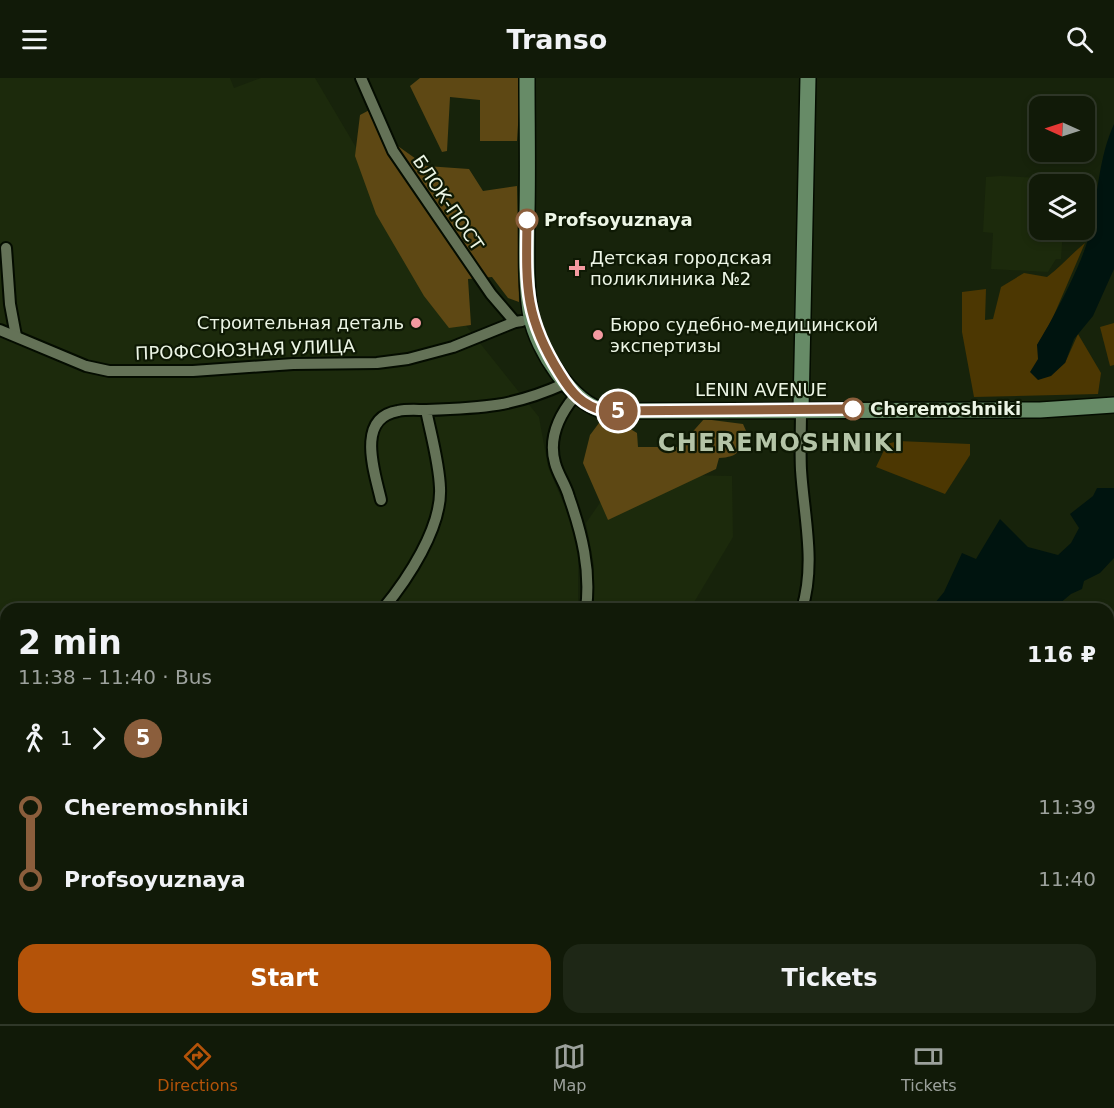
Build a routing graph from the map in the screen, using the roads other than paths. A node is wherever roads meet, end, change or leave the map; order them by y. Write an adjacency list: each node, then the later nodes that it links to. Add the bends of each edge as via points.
1 (361, 78): 6 (street, БЛОК-ПОСТ, via 393,151 490,294)
2 (527, 78): 5 (main road, via 527,272)
3 (808, 78): 12 (main road)
4 (6, 248): 8 (street)
5 (532, 320): 6 (street); 9 (main road)
6 (515, 322): 8 (street, ПРОФСОЮЗНАЯ УЛИЦА, via 453,347 408,359 193,371 109,371 86,366)
7 (0, 330): 8 (street, ПРОФСОЮЗНАЯ УЛИЦА)
8 (16, 336)
9 (570, 389): 11 (street, via 496,407); 12 (main road, LENIN AVENUE, via 589,406 605,411); 15 (street, via 559,416 555,463 569,495 588,566)
10 (1114, 405): 12 (main road, LENIN AVENUE, via 1040,410)
11 (426, 410): 13 (street, via 396,411 380,419 371,434 370,450); 14 (street, via 441,489 435,521 411,571)
12 (801, 410): 16 (street, via 801,471 808,541)
13 (381, 500)
14 (387, 603)
15 (586, 603)
16 (803, 603)

